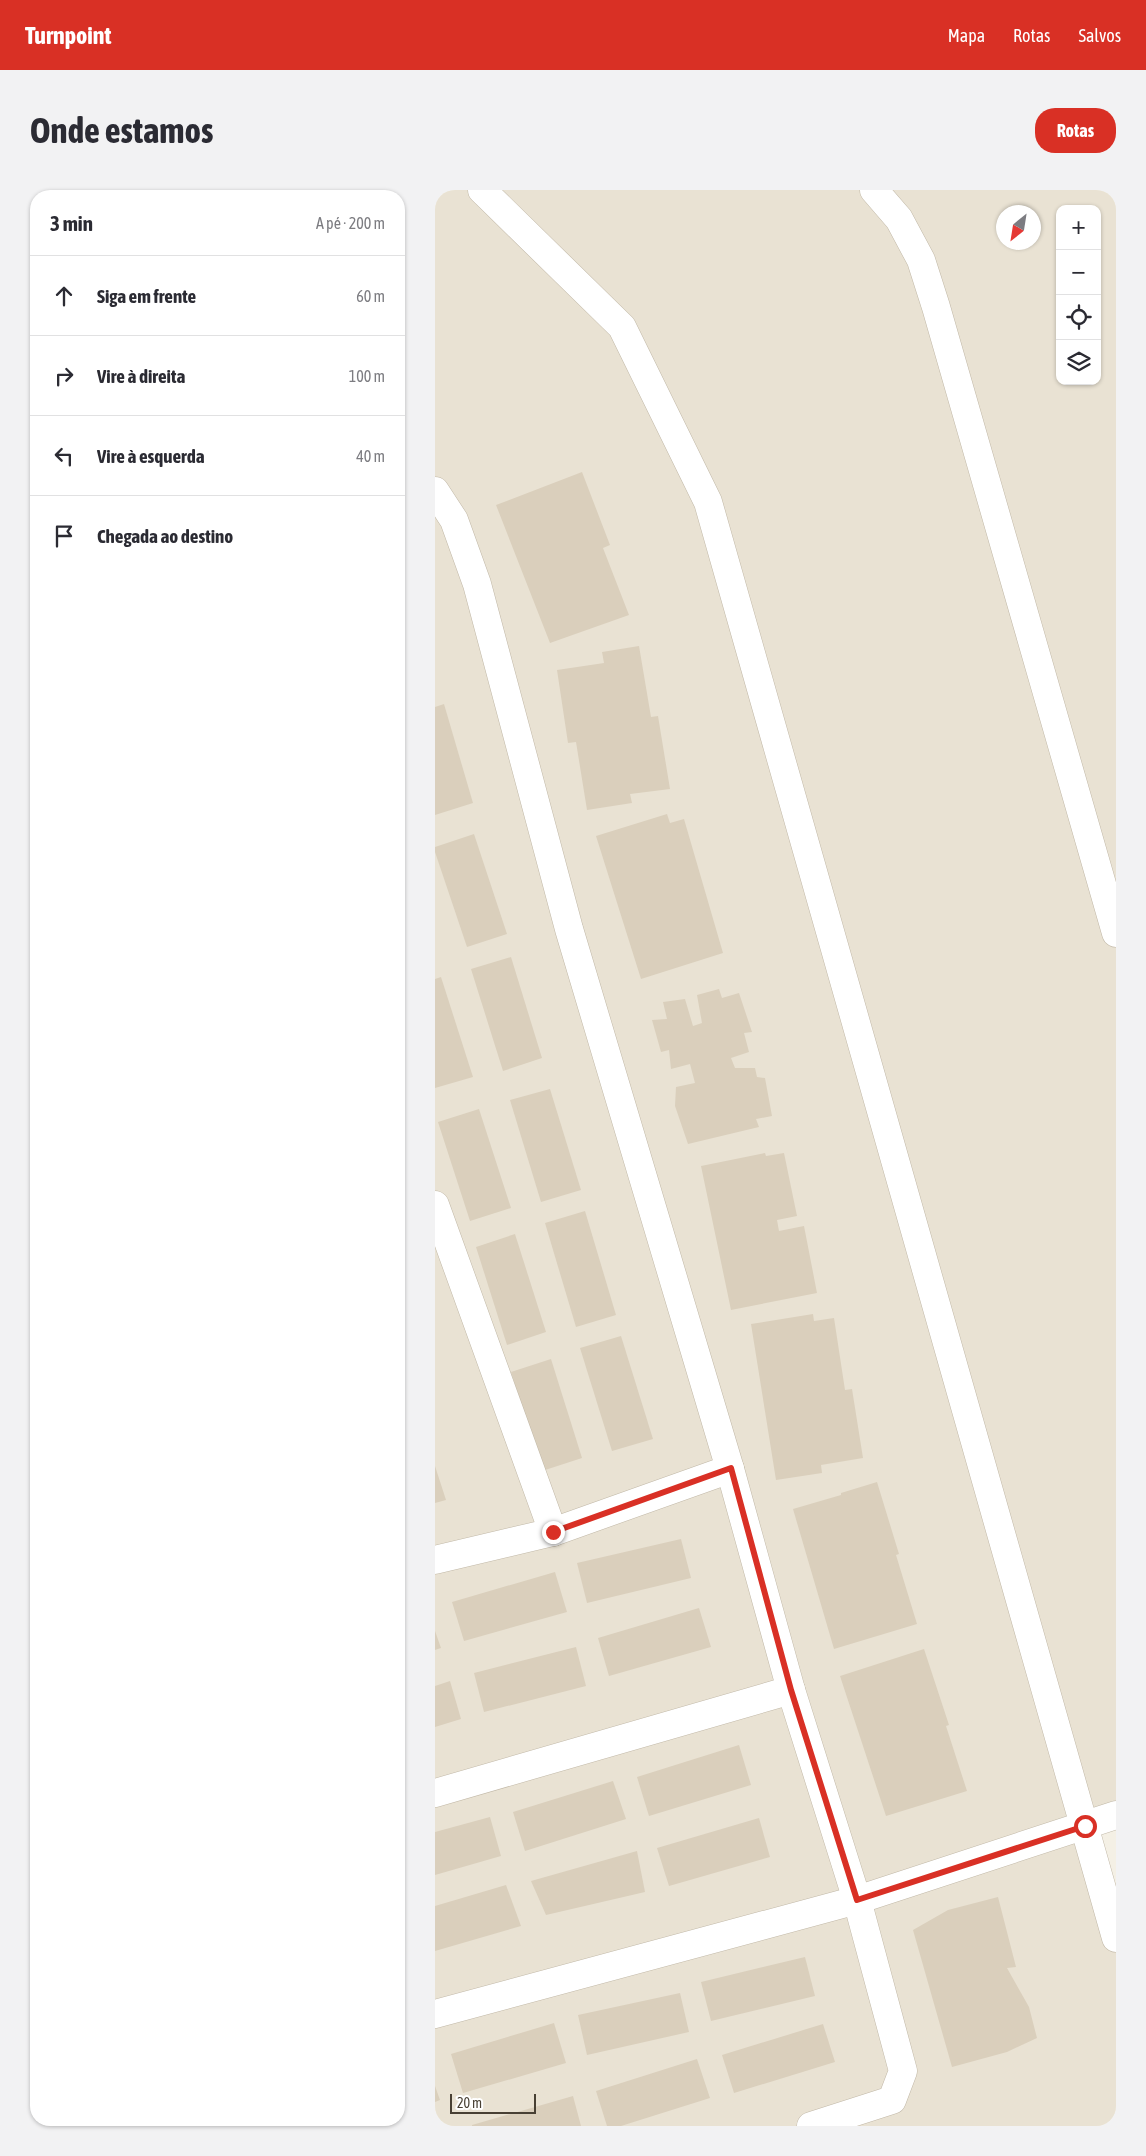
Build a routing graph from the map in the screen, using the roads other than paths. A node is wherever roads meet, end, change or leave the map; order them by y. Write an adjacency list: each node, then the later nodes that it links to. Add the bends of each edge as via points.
1 (481, 190): 12 (street, via 622,327 708,502)
2 (874, 190): 4 (street, via 899,219 921,260)
3 (435, 491): 6 (street, via 455,520 477,584 569,929)
4 (1116, 933)
5 (435, 1205): 7 (street)
6 (731, 1468): 7 (street); 9 (street)
7 (553, 1532): 8 (street)
8 (435, 1560)
9 (791, 1690): 10 (street); 13 (street)
10 (435, 1793)
11 (1116, 1815): 12 (street)
12 (1085, 1826): 13 (street); 14 (street)
13 (857, 1900): 15 (street); 16 (street, via 903,2071 891,2100)
14 (1116, 1938)
15 (435, 2014)
16 (811, 2126)

